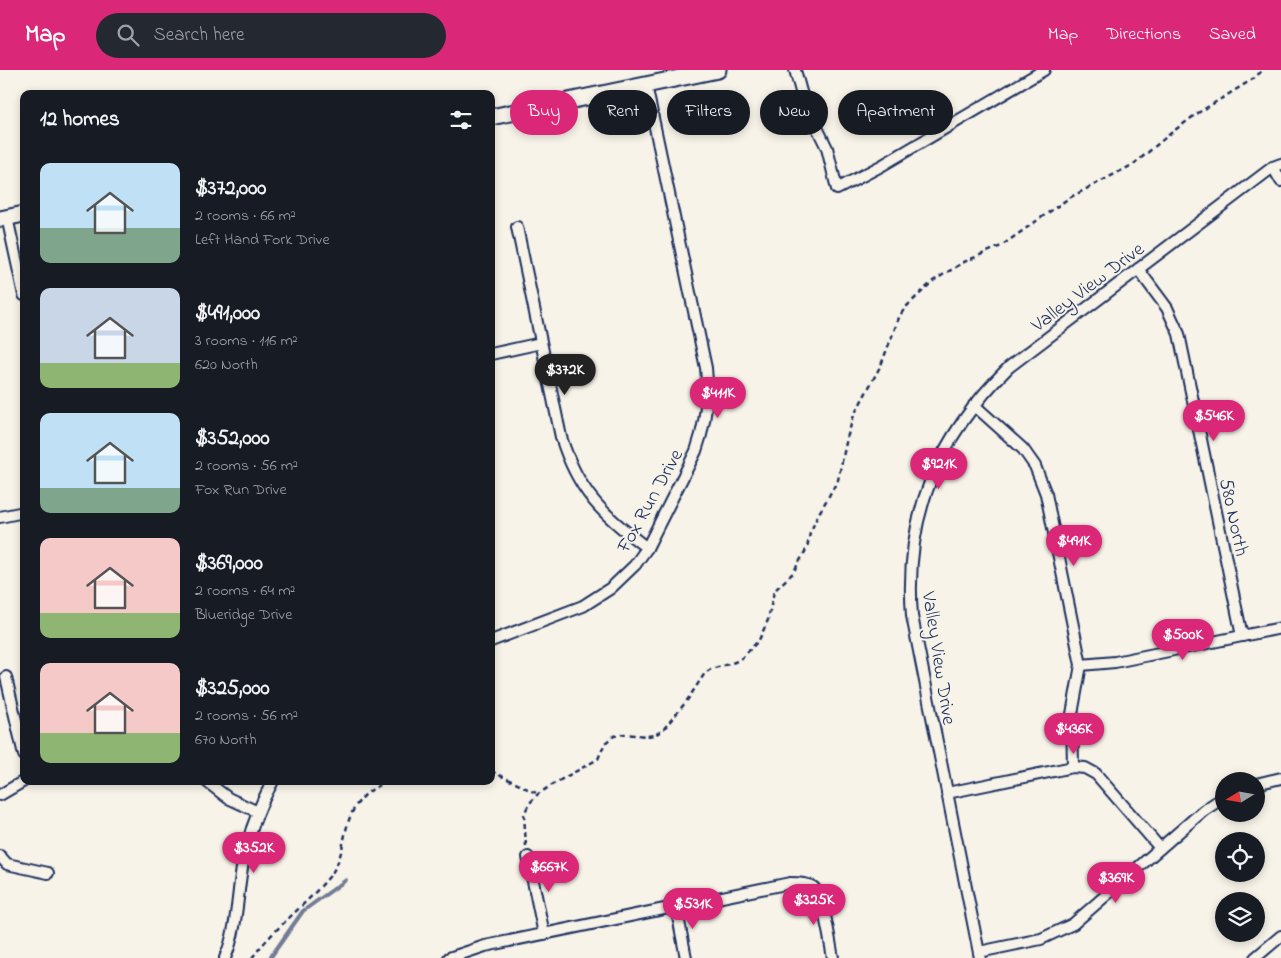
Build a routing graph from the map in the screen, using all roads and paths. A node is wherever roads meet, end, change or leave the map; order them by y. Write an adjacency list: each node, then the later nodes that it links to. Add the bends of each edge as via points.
1 (718, 70): 5 (street)
2 (795, 70): 3 (street, via 802,100 827,148 837,189)
3 (1044, 70)
4 (1263, 70): 35 (path, via 1198,113 1134,164 1069,198 1001,246 964,262 933,281 907,306 854,415 838,480 818,515 807,548 793,573 774,591 768,620 759,640 735,662 705,673 662,731 647,736 614,736 605,743 598,759)
5 (646, 86): 6 (street); 19 (street, Fox Run Drive, via 706,368 708,396 705,424 696,451)
6 (495, 117)
7 (1277, 166): 8 (street); 12 (street, Valley View Drive)
8 (1281, 181)
9 (20, 215): 10 (street)
10 (4, 218): 13 (street)
11 (517, 227): 14 (street)
12 (1138, 269): 16 (street, Valley View Drive, via 1009,367); 21 (street, 580 North, via 1167,308 1178,334)
13 (20, 280)
14 (541, 344): 15 (street); 19 (street, via 561,437 574,471 605,515)
15 (495, 353)
16 (974, 405): 23 (street, via 1023,449 1039,475 1046,494); 34 (street, Valley View Drive, via 947,445 927,487 915,530 910,573 915,637)
17 (20, 513): 18 (street)
18 (0, 517)
19 (647, 548): 22 (street, Fox Run Drive, via 611,588 584,606)
20 (1281, 628): 21 (street)
21 (1242, 636): 23 (street, via 1115,662)
22 (495, 639)
23 (1081, 665): 26 (street, via 1072,714)
24 (6, 678): 25 (street)
25 (20, 738)
26 (1073, 767): 34 (street); 39 (street, via 1085,768 1096,774)
27 (495, 772): 35 (path)
28 (1281, 778): 29 (street)
29 (1265, 782)
30 (20, 783): 36 (street)
31 (211, 785): 38 (street, via 228,798)
32 (271, 785): 38 (street)
33 (379, 785): 48 (path, via 360,800 350,814 341,853 329,877)
34 (947, 793): 46 (street, Valley View Drive)
35 (538, 794): 41 (path, via 524,814)
36 (0, 795)
37 (1215, 802): 39 (street)
38 (258, 812): 47 (street, via 242,866 233,936)
39 (1160, 848): 46 (street, via 1082,917 1062,930)
40 (0, 856): 42 (street, via 7,864)
41 (528, 858): 44 (street)
42 (48, 873)
43 (676, 906): 44 (street); 50 (street); 51 (street, via 790,883 813,887 824,912)
44 (544, 934): 49 (street, via 486,946)
45 (1281, 936): 52 (street)
46 (980, 955)
47 (225, 958)
48 (252, 958)
49 (449, 958)
50 (686, 958)
51 (834, 958)
52 (1255, 958)

